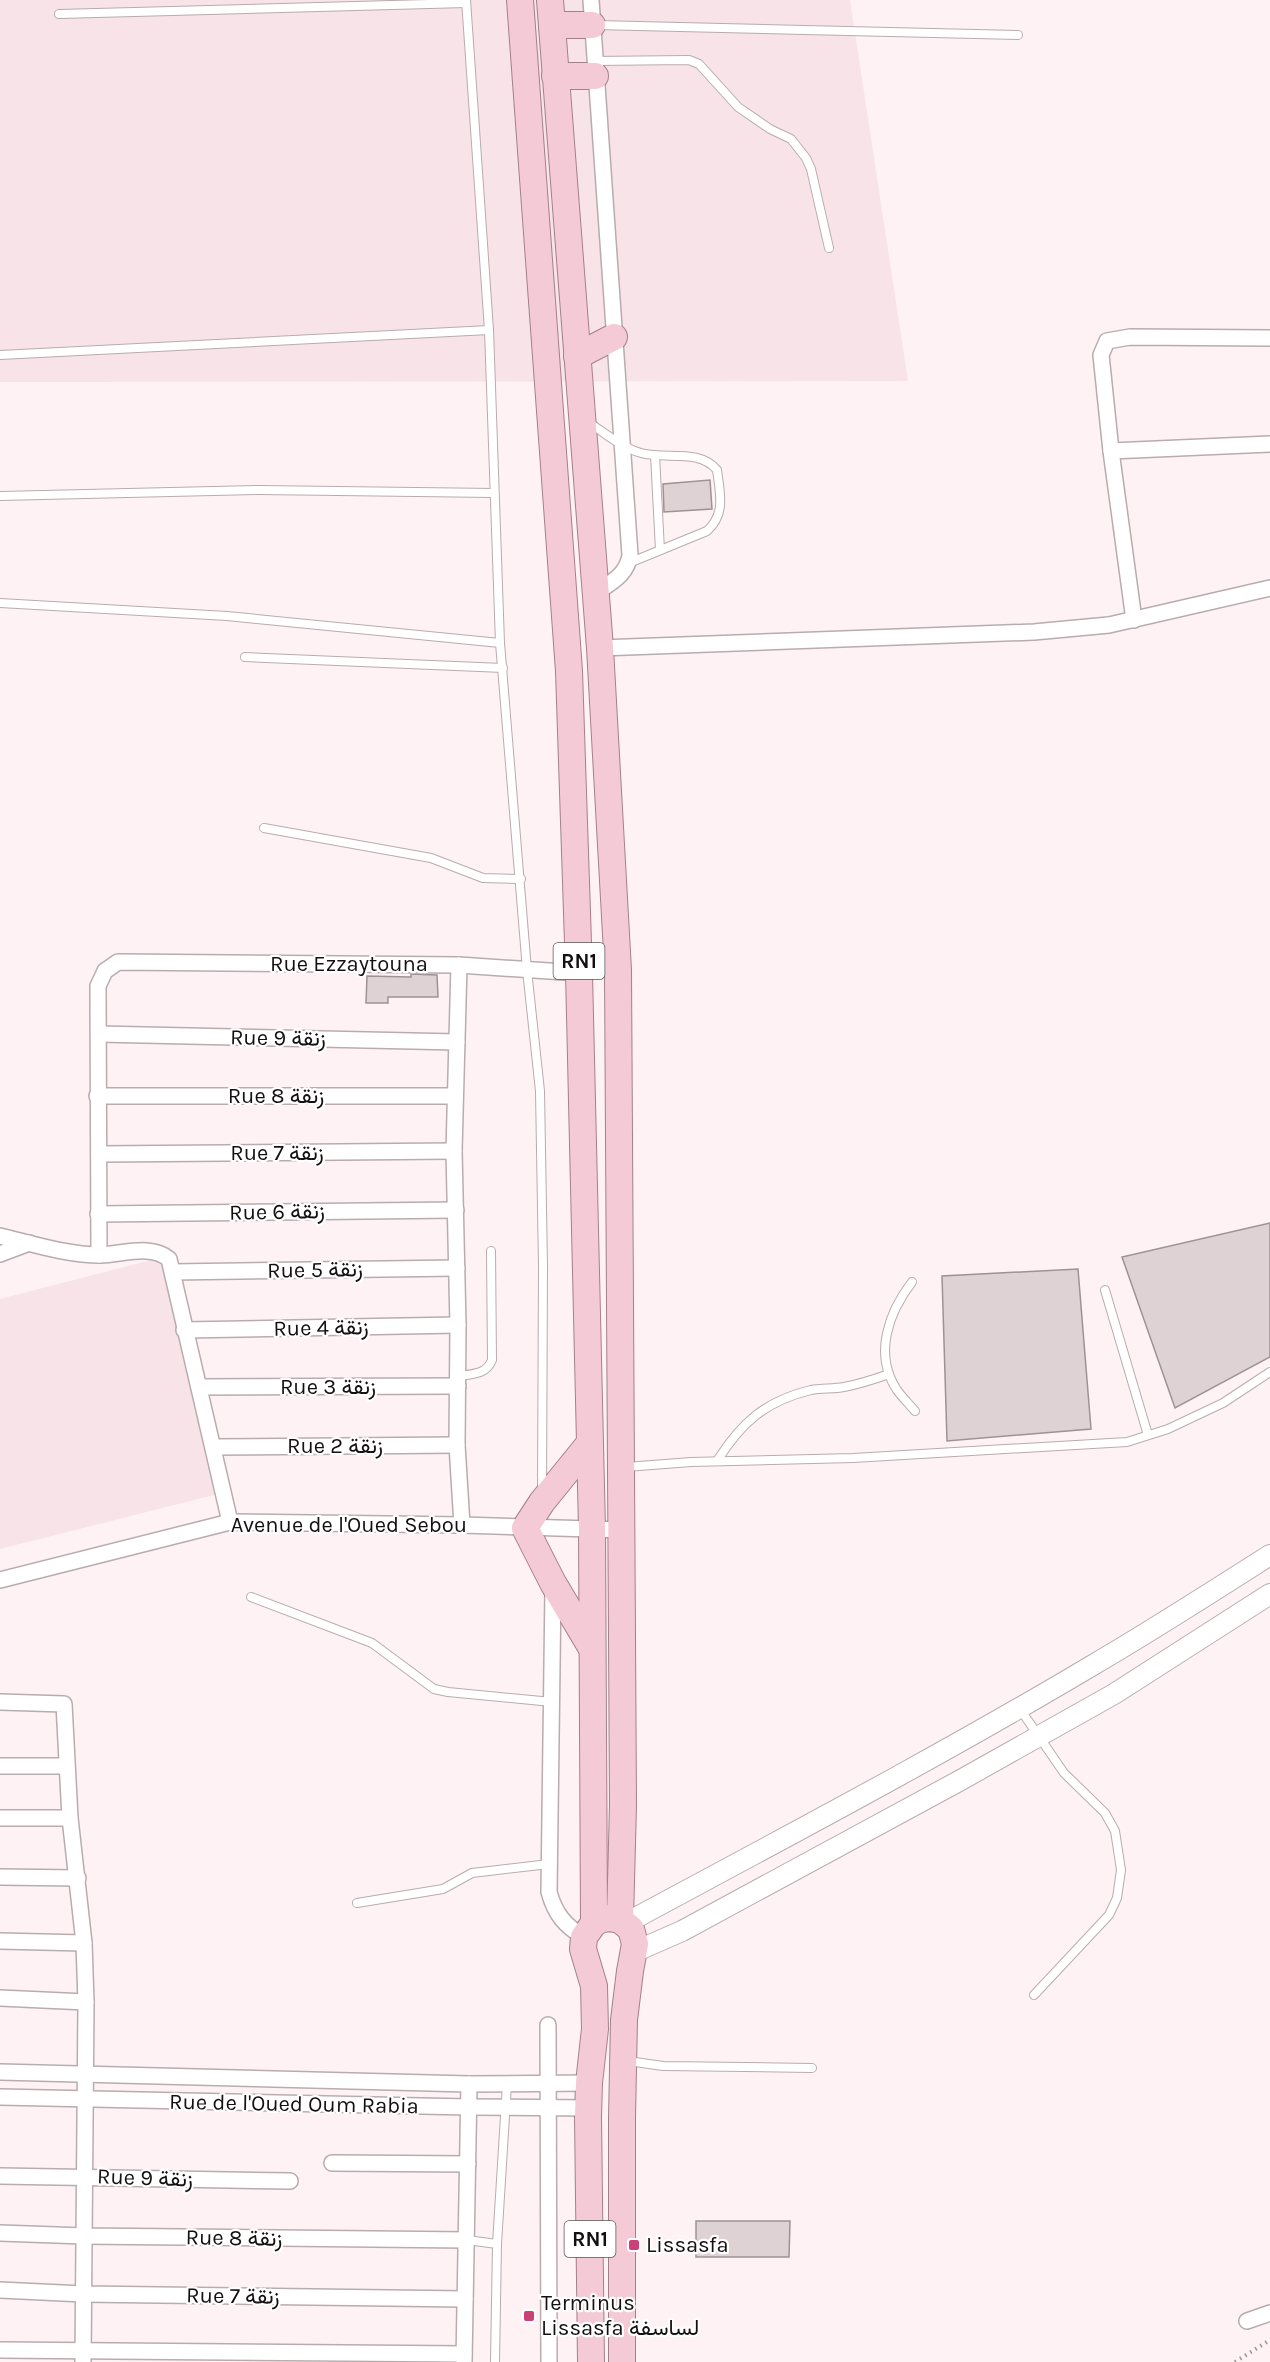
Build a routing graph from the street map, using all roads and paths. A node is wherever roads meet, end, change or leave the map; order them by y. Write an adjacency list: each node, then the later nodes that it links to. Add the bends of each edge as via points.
1 (520, 0): 36 (highway, RN1, via 569,670)
2 (466, 1): 5 (lane); 10 (lane)
3 (551, 12): 4 (highway); 8 (highway, RN1)
4 (592, 12): 6 (lane); 7 (street)
5 (59, 14)
6 (1018, 35)
7 (595, 68): 8 (highway); 9 (lane, via 688,60 704,68 738,106 791,139 803,152 812,169); 11 (street)
8 (555, 76): 14 (highway, RN1)
9 (829, 248)
10 (489, 330): 13 (lane); 20 (lane)
11 (614, 337): 14 (highway); 17 (street)
12 (1270, 338): 18 (street, via 1107,341 1101,355)
13 (0, 355)
14 (577, 357): 15 (highway, RN1)
15 (582, 418): 17 (lane); 25 (highway, RN1)
16 (1270, 444): 18 (street)
17 (622, 445): 19 (lane); 23 (street)
18 (1111, 451): 27 (street)
19 (655, 455): 22 (lane); 22 (lane, via 698,457 712,464 717,470 721,508 707,531)
20 (494, 493): 21 (lane, via 259,490); 28 (lane)
21 (0, 496)
22 (660, 550): 23 (lane)
23 (629, 563): 25 (street)
24 (1270, 588): 27 (street)
25 (596, 592): 29 (highway, RN1)
26 (0, 603): 28 (lane, via 227,616)
27 (1134, 620): 29 (street, via 1034,632)
28 (500, 643): 31 (lane)
29 (600, 648): 66 (highway, RN1, via 618,970)
30 (245, 657): 31 (lane)
31 (503, 668): 33 (lane)
32 (264, 828): 33 (lane, via 432,858 483,878)
33 (521, 879): 35 (lane)
34 (459, 965): 35 (street, Rue Ezzaytouna); 37 (street, Rue Ezzaytouna, via 118,962 105,971 98,986); 38 (street)
35 (528, 970): 36 (street, Rue Ezzaytouna); 67 (lane, via 540,1090)
36 (579, 974): 62 (highway, RN1)
37 (99, 1034): 38 (street, Rue 9 زنقة); 39 (street)
38 (457, 1042): 40 (street)
39 (97, 1096): 40 (street, Rue 8 زنقة); 42 (street)
40 (455, 1096): 41 (street)
41 (454, 1152): 42 (street, Rue 7 زنقة); 43 (street)
42 (99, 1154): 44 (street)
43 (456, 1210): 44 (street, Rue 6 زنقة); 50 (street)
44 (98, 1214): 49 (street)
45 (0, 1236): 46 (street)
46 (29, 1243): 48 (street); 49 (street)
47 (491, 1251): 58 (lane, via 492,1360 481,1373)
48 (0, 1254)
49 (99, 1255): 51 (street, via 155,1251 169,1259)
50 (457, 1268): 51 (street, Rue 5 زنقة); 54 (street)
51 (173, 1272): 55 (street)
52 (912, 1282): 57 (lane, via 889,1322 884,1349)
53 (1105, 1290): 61 (lane)
54 (458, 1325): 55 (street, Rue 4 زنقة); 58 (street)
55 (184, 1330): 59 (street)
56 (1270, 1372): 61 (lane, via 1223,1403)
57 (889, 1374): 60 (lane); 65 (lane, via 843,1387 812,1390 759,1411 731,1439)
58 (458, 1381): 59 (street, Rue 3 زنقة); 63 (street)
59 (199, 1388): 64 (street)
60 (915, 1411)
61 (1148, 1435): 65 (lane, via 1127,1442 853,1458)
62 (589, 1444): 67 (highway); 71 (highway, RN1)
63 (457, 1445): 64 (street, Rue 2 زنقة); 69 (street)
64 (214, 1447): 68 (street)
65 (717, 1461): 66 (lane)
66 (622, 1468): 72 (highway, RN1)
67 (542, 1502): 70 (highway)
68 (230, 1522): 69 (street, Avenue de l'Oued Sebou); 74 (street, Avenue de l'Oued Sebou)
69 (462, 1525): 70 (street, Avenue de l'Oued Sebou)
70 (525, 1528): 71 (street, Avenue de l'Oued Sebou); 75 (highway)
71 (592, 1529): 72 (street, Avenue de l'Oued Sebou); 78 (highway, RN1)
72 (622, 1530): 93 (highway, RN1)
73 (1269, 1558): 81 (street)
74 (0, 1580)
75 (553, 1582): 78 (highway); 79 (street)
76 (1270, 1594): 82 (street, via 1114,1694)
77 (251, 1596): 79 (lane, via 372,1643 434,1689)
78 (593, 1649): 94 (highway, RN1)
79 (552, 1701): 89 (street)
80 (0, 1702): 85 (street, via 64,1704)
81 (1019, 1708): 82 (lane); 83 (street)
82 (1039, 1736): 86 (street); 98 (lane, via 1064,1773 1105,1813 1115,1831 1121,1870 1117,1898 1109,1915)
83 (961, 1740): 86 (street); 93 (street)
84 (0, 1766): 85 (street)
85 (66, 1766): 88 (street)
86 (977, 1771): 97 (street, via 682,1931)
87 (0, 1818): 88 (street)
88 (70, 1818): 91 (street)
89 (549, 1864): 92 (lane, via 472,1873 443,1889); 94 (street, via 553,1906 566,1925)
90 (0, 1877): 91 (street)
91 (78, 1878): 96 (street)
92 (357, 1903)
93 (623, 1921): 94 (highway, via 602,1919); 97 (highway, RN1, via 634,1936)
94 (589, 1930): 106 (highway, RN1, via 583,1949 594,1986 595,2029)
95 (0, 1941): 96 (street)
96 (84, 1943): 100 (street)
97 (634, 1952): 102 (highway, RN1, via 624,2020)
98 (1034, 1995)
99 (0, 1998): 100 (street)
100 (86, 2002): 105 (street)
101 (548, 2025): 109 (street)
102 (623, 2061): 103 (lane, via 663,2066); 116 (highway, RN1)
103 (812, 2068)
104 (0, 2072): 105 (street, Rue de l'Oued Oum Rabia)
105 (84, 2074): 107 (street, Rue de l'Oued Oum Rabia); 111 (street)
106 (589, 2083): 109 (street, Rue de l'Oued Oum Rabia); 115 (highway, RN1)
107 (469, 2084): 108 (street, Rue de l'Oued Oum Rabia); 112 (street)
108 (507, 2084): 109 (street, Rue de l'Oued Oum Rabia); 113 (lane)
109 (549, 2085): 114 (street)
110 (0, 2097): 111 (street, Rue de l'Oued Oum Rabia)
111 (84, 2099): 112 (street, Rue de l'Oued Oum Rabia); 120 (street)
112 (469, 2108): 113 (street, Rue de l'Oued Oum Rabia); 118 (street)
113 (506, 2108): 114 (street, Rue de l'Oued Oum Rabia); 125 (lane)
114 (549, 2108): 115 (street, Rue de l'Oued Oum Rabia); 136 (street)
115 (589, 2112): 116 (highway, via 594,2130 603,2136 614,2133); 137 (highway, RN1)
116 (622, 2118): 138 (highway, RN1)
117 (332, 2163): 118 (street)
118 (468, 2164): 124 (street)
119 (0, 2175): 120 (street, Rue 9 زنقة)
120 (84, 2176): 121 (street, Rue 9 زنقة); 123 (street)
121 (290, 2181)
122 (0, 2233): 123 (street, Rue 8 زنقة)
123 (84, 2236): 124 (street, Rue 8 زنقة); 127 (street)
124 (467, 2240): 125 (lane); 128 (street)
125 (497, 2244): 135 (lane)
126 (0, 2290): 127 (street, Rue 7 زنقة)
127 (83, 2294): 128 (street, Rue 7 زنقة); 133 (street)
128 (465, 2300): 134 (street)
129 (1270, 2313): 130 (street)
130 (1246, 2321)
131 (1270, 2340): 139 (path)
132 (0, 2350): 133 (street)
133 (83, 2356): 134 (street)
134 (464, 2358)
135 (495, 2362)
136 (549, 2362)
137 (591, 2362)
138 (622, 2362)
139 (1235, 2362)

